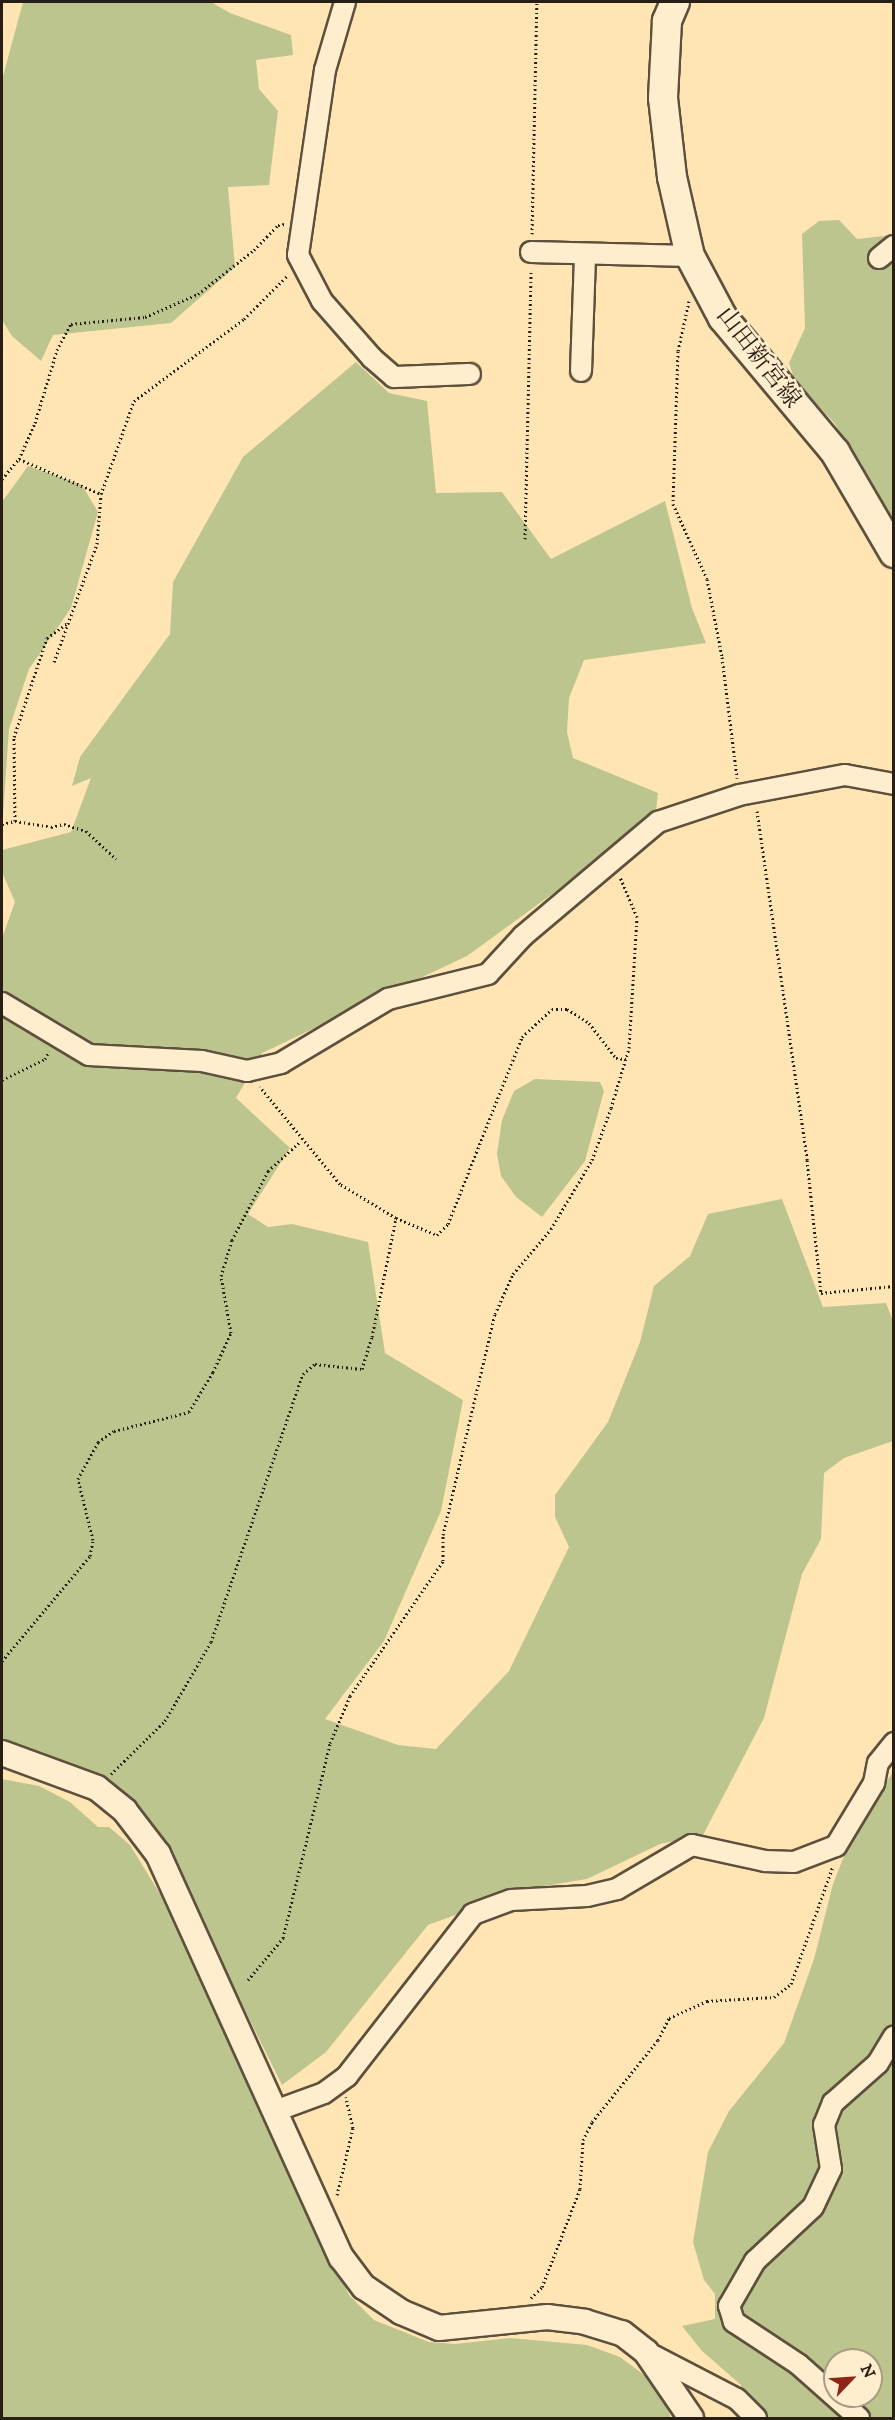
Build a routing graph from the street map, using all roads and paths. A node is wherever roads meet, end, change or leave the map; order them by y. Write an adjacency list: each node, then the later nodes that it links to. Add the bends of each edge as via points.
1 (345, 2): 3 (street, via 325,70)
2 (675, 2): 7 (main road, 山田新宮線, via 668,21 663,98 672,177)
3 (301, 222): 6 (street); 11 (path, via 278,225 254,250 198,294 145,317 71,324 57,350)
4 (531, 252): 5 (street)
5 (585, 254): 7 (street); 9 (street)
6 (298, 255): 10 (street, via 322,301 394,377); 13 (path, via 286,278 244,319 134,401)
7 (690, 256): 8 (main road, 山田新宮線)
8 (704, 283): 14 (main road, 山田新宮線, via 723,318 835,452); 18 (path, via 690,296 678,351 673,504 707,579)
9 (581, 371)
10 (470, 374)
11 (19, 459): 12 (path); 13 (path)
12 (2, 479)
13 (101, 494): 15 (path, via 98,544)
14 (894, 553)
15 (68, 623): 16 (path); 19 (path, via 47,638 14,737)
16 (54, 662)
17 (894, 784): 18 (street, via 845,775)
18 (747, 794): 22 (street, via 658,822); 30 (path, via 807,1160 821,1293)
19 (15, 821): 20 (path); 21 (path, via 51,827 64,824 86,831)
20 (2, 824)
21 (116, 859)
22 (607, 867): 25 (path, via 624,880 637,917); 26 (street, via 523,936 488,974 388,999 281,1063)
23 (2, 1003): 24 (street)
24 (58, 1036): 26 (street, via 89,1055 202,1060); 27 (path, via 45,1059)
25 (626, 1059): 29 (path, via 616,1058 589,1023 567,1009 552,1009 522,1037 448,1224 437,1235); 36 (path, via 592,1160 551,1229 513,1274 495,1314 443,1535 443,1561 350,1696 330,1743 283,1938)
26 (247, 1071): 28 (path)
27 (2, 1080)
28 (301, 1141): 29 (path, via 340,1184); 31 (path, via 268,1171 232,1240 221,1276 231,1333 213,1372 189,1412 114,1431 99,1442 78,1479 93,1540 90,1556)
29 (396, 1218): 34 (path, via 362,1369 315,1364 303,1374 211,1642 165,1721)
30 (894, 1286)
31 (2, 1661)
32 (894, 1743): 35 (street, via 878,1763 874,1783)
33 (2, 1753): 34 (street)
34 (97, 1788): 39 (street, via 125,1811 158,1854)
35 (836, 1846): 38 (street, via 794,1862 765,1861 692,1845 617,1888 587,1896 494,1904 473,1914); 41 (path, via 829,1882 791,1984 774,1997 707,2001 669,2018 658,2040 592,2122 583,2140 580,2189 542,2287)
36 (248, 1980)
37 (894, 2036): 45 (street, via 878,2063 833,2103 824,2125 831,2169 813,2207 755,2261 729,2306 734,2322 798,2364)
38 (338, 2082): 39 (street, via 324,2093); 40 (path, via 352,2110 353,2128 335,2201)
39 (275, 2111): 40 (street)
40 (322, 2216): 41 (street, via 341,2257 364,2287 401,2312 439,2328)
41 (513, 2321): 42 (street, via 547,2318 585,2322 622,2333)
42 (646, 2352): 43 (street); 44 (street, via 737,2399)
43 (691, 2418)
44 (756, 2418)
45 (859, 2418)

